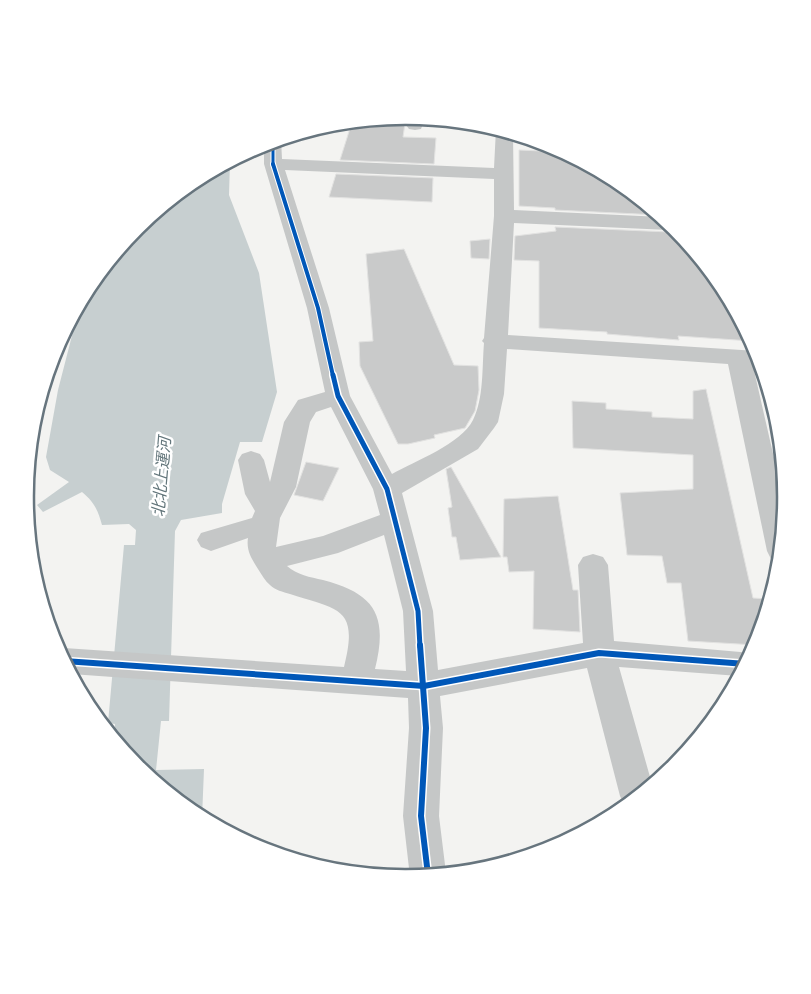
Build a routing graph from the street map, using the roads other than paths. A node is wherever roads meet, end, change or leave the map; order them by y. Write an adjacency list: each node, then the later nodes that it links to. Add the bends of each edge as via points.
1 (504, 139): 4 (street)
2 (273, 150): 3 (street)
3 (273, 164): 4 (street); 9 (street, via 318,308)
4 (504, 174): 5 (street)
5 (504, 216): 6 (street); 7 (street)
6 (657, 223)
7 (494, 341): 8 (street); 11 (street, via 492,394 484,422 469,443)
8 (749, 359): 14 (street)
9 (338, 396): 11 (street); 12 (street, via 307,406 297,422 282,487)
10 (251, 460): 12 (street)
11 (388, 489): 13 (street)
12 (267, 519): 15 (street); 16 (street, via 261,548)
13 (396, 520): 16 (street, via 328,545); 22 (street, via 418,611)
14 (776, 522)
15 (211, 540)
16 (267, 560): 21 (street, via 280,577 334,595 350,603 360,615 365,631)
17 (594, 565): 18 (street)
18 (599, 653): 20 (street); 22 (street); 23 (street)
19 (73, 663): 21 (street)
20 (738, 663)
21 (356, 681): 22 (street)
22 (424, 686): 24 (street, via 426,728 421,816)
23 (636, 789)
24 (427, 868)

